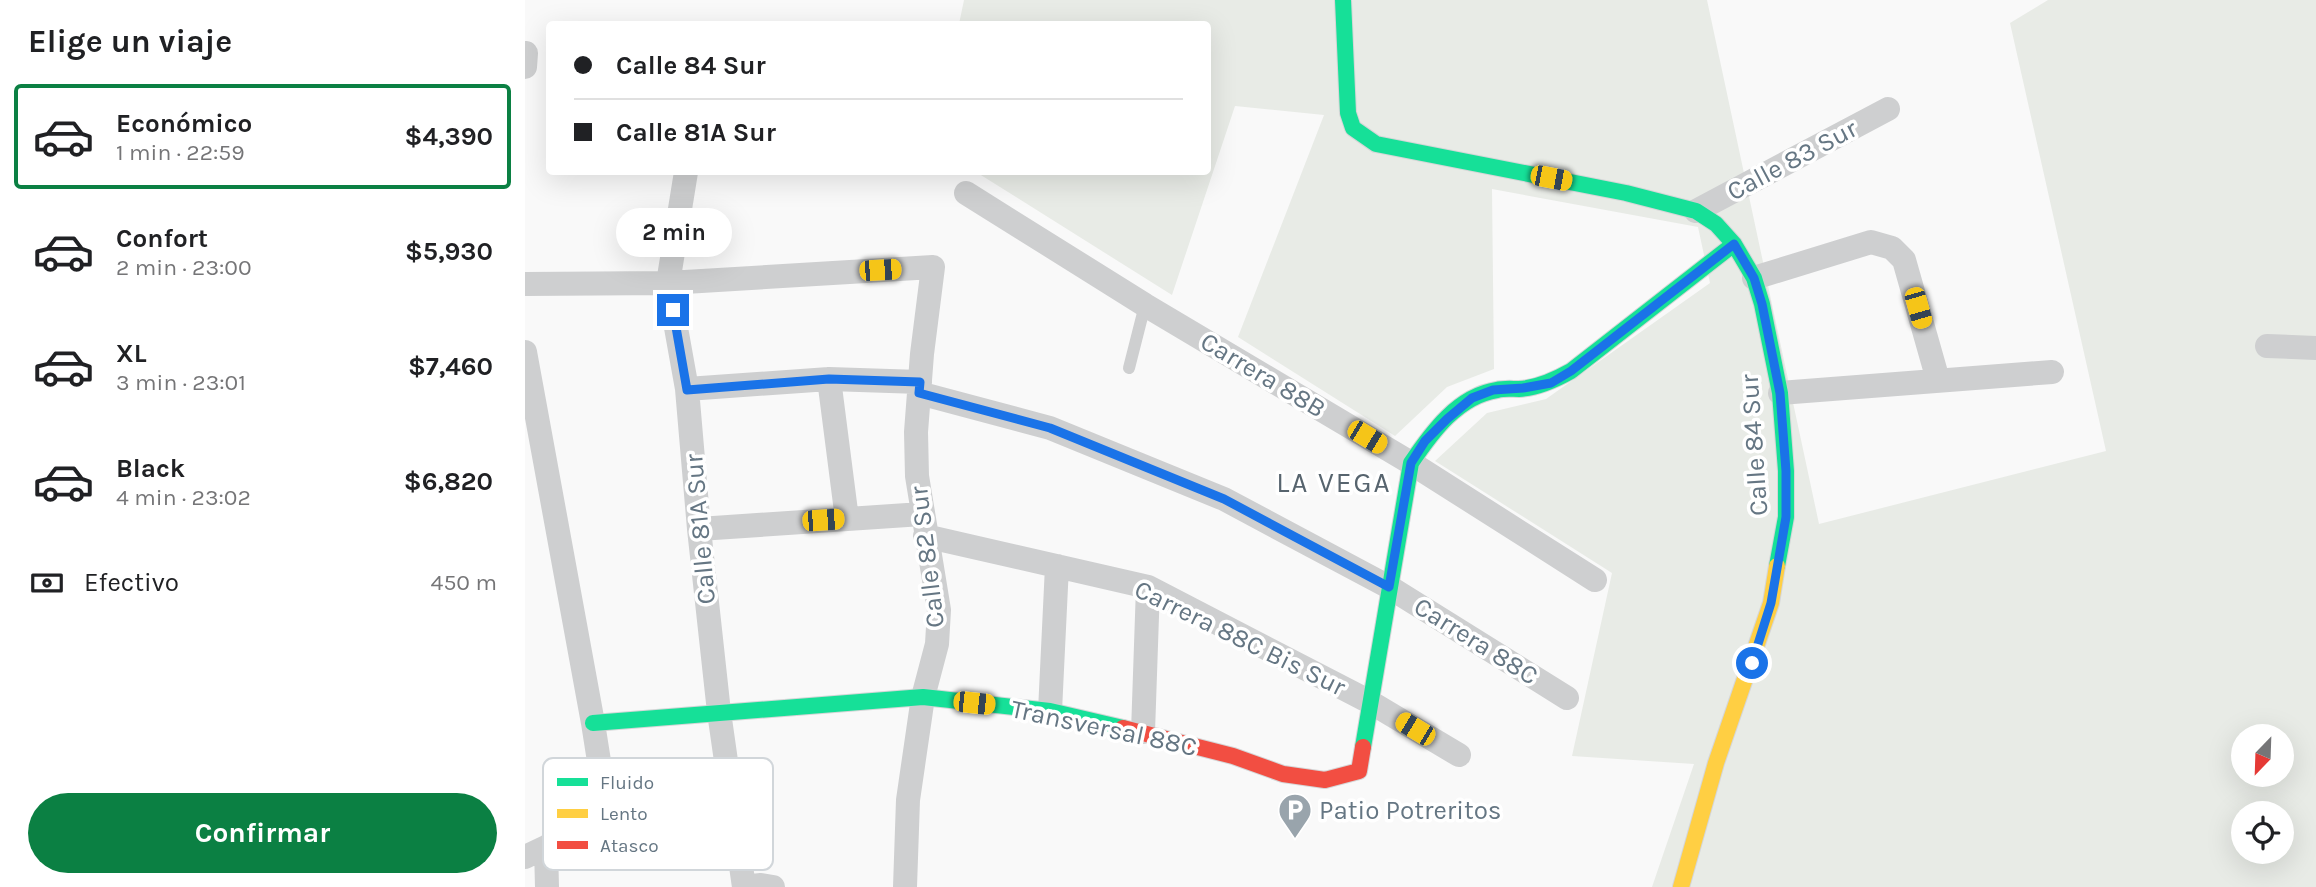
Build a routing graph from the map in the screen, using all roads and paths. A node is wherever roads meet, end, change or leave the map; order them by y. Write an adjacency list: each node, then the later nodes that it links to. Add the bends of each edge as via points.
1 (1343, 0): 7 (street, via 1348,113 1353,128 1376,144)
2 (526, 53): 3 (street)
3 (525, 67)
4 (1888, 109): 7 (street, Calle 83 Sur)
5 (686, 175): 10 (street, Calle 81A Sur)
6 (966, 193): 12 (street, Carrera 88B)
7 (1696, 211): 8 (street, Calle 84 Sur)
8 (1734, 244): 9 (street, Calle 84 Sur); 23 (street, Calle 83 Sur, via 1551,383 1493,390 1472,398 1425,441)
9 (1754, 278): 19 (street, via 1871,242 1892,248 1904,260); 22 (street, Calle 84 Sur)
10 (668, 283): 11 (street); 20 (street, Calle 82 Sur, via 933,267); 21 (street, Calle 81A Sur)
11 (525, 284)
12 (1145, 305): 16 (lane); 23 (street, Carrera 88B)
13 (2267, 346): 14 (street)
14 (2316, 348)
15 (525, 352): 36 (street)
16 (1129, 368)
17 (2052, 372): 19 (street)
18 (829, 379): 20 (street, Carrera 88C); 21 (street, Carrera 88C); 24 (street)
19 (1938, 380): 22 (street)
20 (920, 387): 25 (street, Calle 82 Sur, via 916,476); 30 (street, Carrera 88C, via 1050,428 1224,499)
21 (687, 390): 26 (street, Calle 81A Sur)
22 (1780, 393): 47 (street, Calle 84 Sur, via 1786,517 1771,603 1716,762)
23 (1411, 463): 28 (street, Carrera 88B); 30 (street, Calle 83 Sur)
24 (848, 519): 25 (street, Carrera 88C Bis Sur); 26 (street, Carrera 88C Bis Sur)
25 (923, 525): 27 (street, Carrera 88C Bis Sur); 31 (street, Calle 82 Sur, via 939,610 937,644)
26 (699, 529): 35 (street, Calle 81A Sur)
27 (1057, 566): 29 (street, Carrera 88C Bis Sur); 34 (street)
28 (1595, 580)
29 (1148, 587): 33 (street, Carrera 88C Bis Sur); 37 (street)
30 (1389, 587): 32 (street, Carrera 88C); 33 (street, Calle 83 Sur)
31 (923, 697): 34 (street, Transversal 88C); 35 (street, Transversal 88C); 46 (street, Calle 82 Sur, via 908,800)
32 (1567, 698)
33 (1370, 702): 38 (street, Carrera 88C Bis Sur); 41 (street, Calle 83 Sur)
34 (1050, 711): 37 (street, Transversal 88C)
35 (719, 712): 36 (street, Transversal 88C); 40 (street, Calle 81A Sur)
36 (593, 723): 39 (street)
37 (1143, 732): 41 (street, Transversal 88C, via 1283,774 1325,780)
38 (1459, 755)
39 (599, 758)
40 (726, 758)
41 (1359, 771)
42 (536, 852): 43 (street)
43 (547, 887)
44 (744, 887): 45 (street)
45 (773, 887)
46 (905, 887)
47 (1681, 887)

